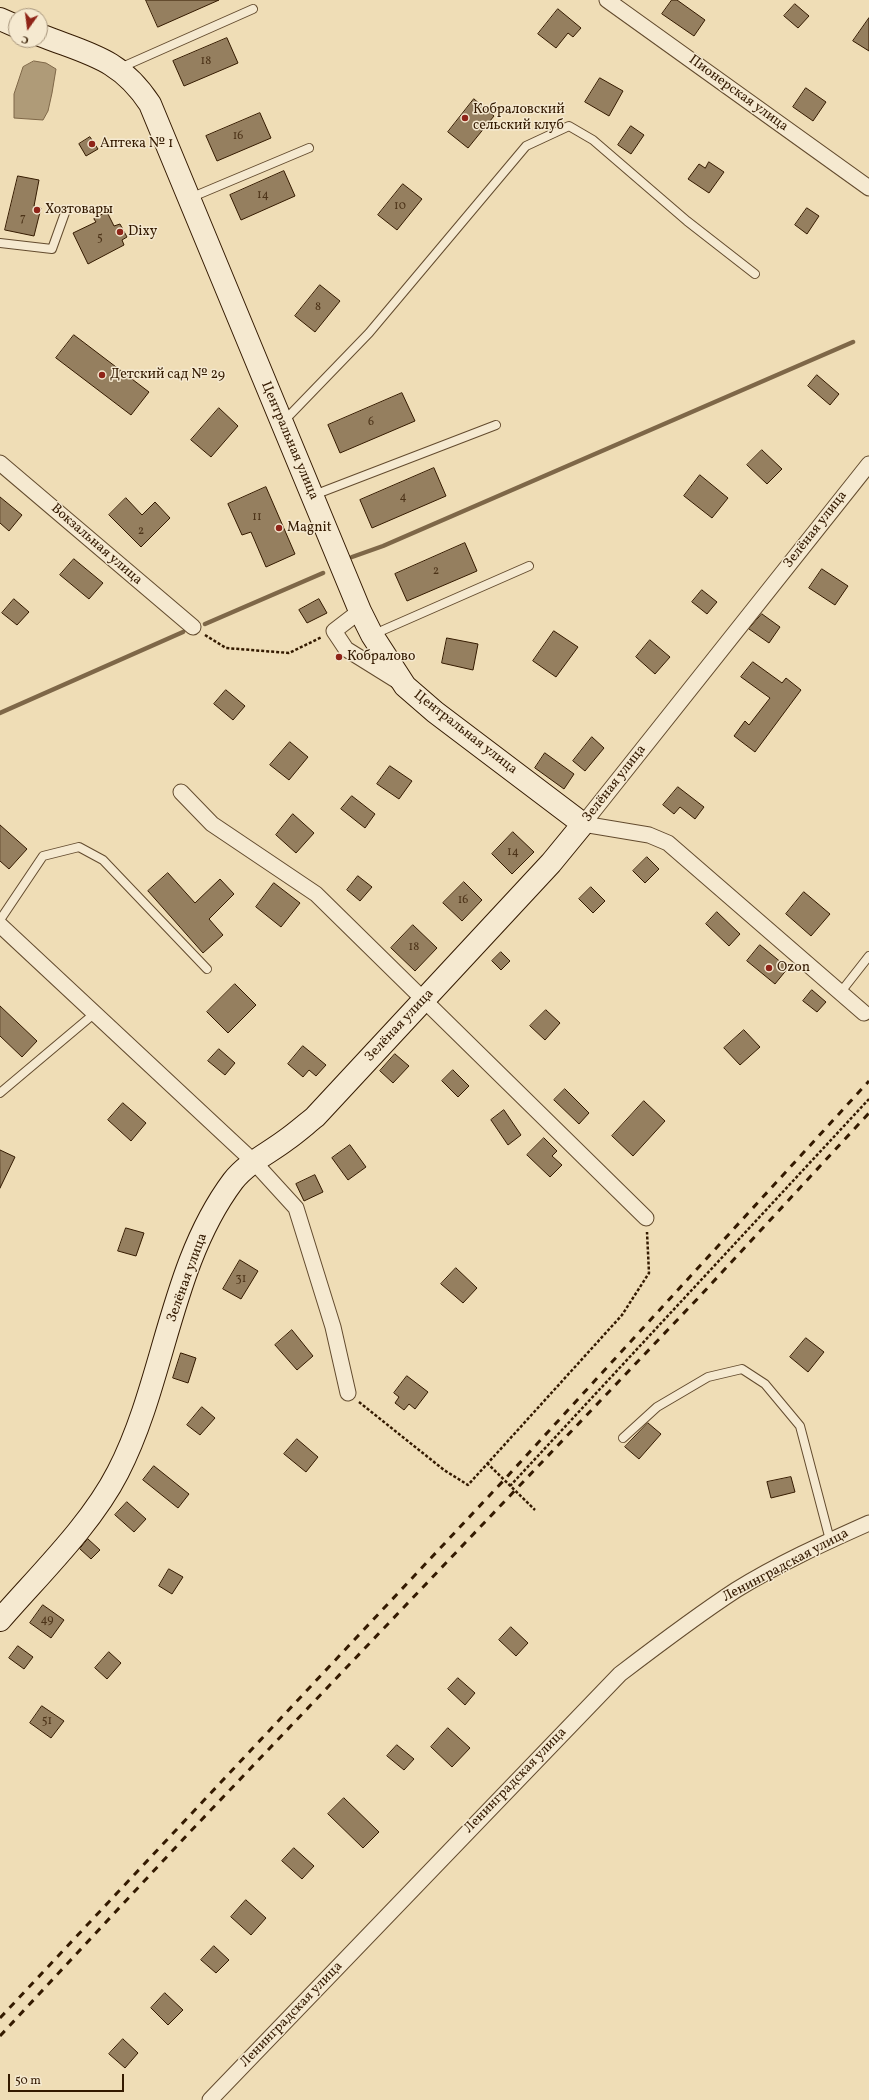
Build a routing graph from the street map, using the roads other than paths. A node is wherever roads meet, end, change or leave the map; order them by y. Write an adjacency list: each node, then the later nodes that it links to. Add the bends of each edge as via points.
1 (606, 0): 6 (street, Пионерская улица)
2 (253, 9): 4 (lane)
3 (48, 38): 4 (street, Центральная улица, via 101,58)
4 (118, 69): 7 (street, Центральная улица, via 138,86 150,104)
5 (309, 148): 7 (lane)
6 (869, 188)
7 (189, 198): 11 (street, Центральная улица)
8 (66, 210): 9 (lane, via 52,249)
9 (0, 243)
10 (755, 274): 11 (lane, via 687,221 593,140 569,126 526,146 369,333)
11 (282, 424): 15 (street, Центральная улица)
12 (496, 425): 15 (lane)
13 (0, 463): 18 (street, Вокзальная улица)
14 (869, 464): 22 (street, Зелёная улица)
15 (312, 496): 17 (street, Центральная улица)
16 (529, 566): 19 (lane)
17 (360, 611): 19 (street, Центральная улица); 20 (street, via 334,631 346,649)
18 (193, 627)
19 (372, 635): 20 (street, Центральная улица)
20 (404, 686): 22 (street, Центральная улица)
21 (181, 792): 28 (street, via 212,824 316,894)
22 (583, 824): 27 (street, via 649,835 668,843); 28 (street, Зелёная улица, via 551,863)
23 (0, 920): 26 (lane, via 43,856 79,848 103,860)
24 (0, 925): 30 (street)
25 (869, 956): 27 (lane)
26 (207, 969)
27 (840, 993): 29 (street)
28 (425, 999): 32 (street, Зелёная улица, via 315,1117); 33 (street)
29 (867, 1010)
30 (95, 1013): 31 (lane); 32 (street)
31 (0, 1093)
32 (254, 1162): 34 (street, via 296,1208 333,1327); 38 (street, Зелёная улица, via 234,1180 219,1202 199,1242 131,1445 105,1495)
33 (646, 1218)
34 (348, 1393)
35 (623, 1438): 37 (lane, via 657,1407 708,1377 742,1369 765,1384 800,1426)
36 (869, 1523): 37 (street, Ленинградская улица)
37 (830, 1540): 39 (street, Ленинградская улица, via 737,1590 620,1674)
38 (0, 1620)
39 (210, 2100)

